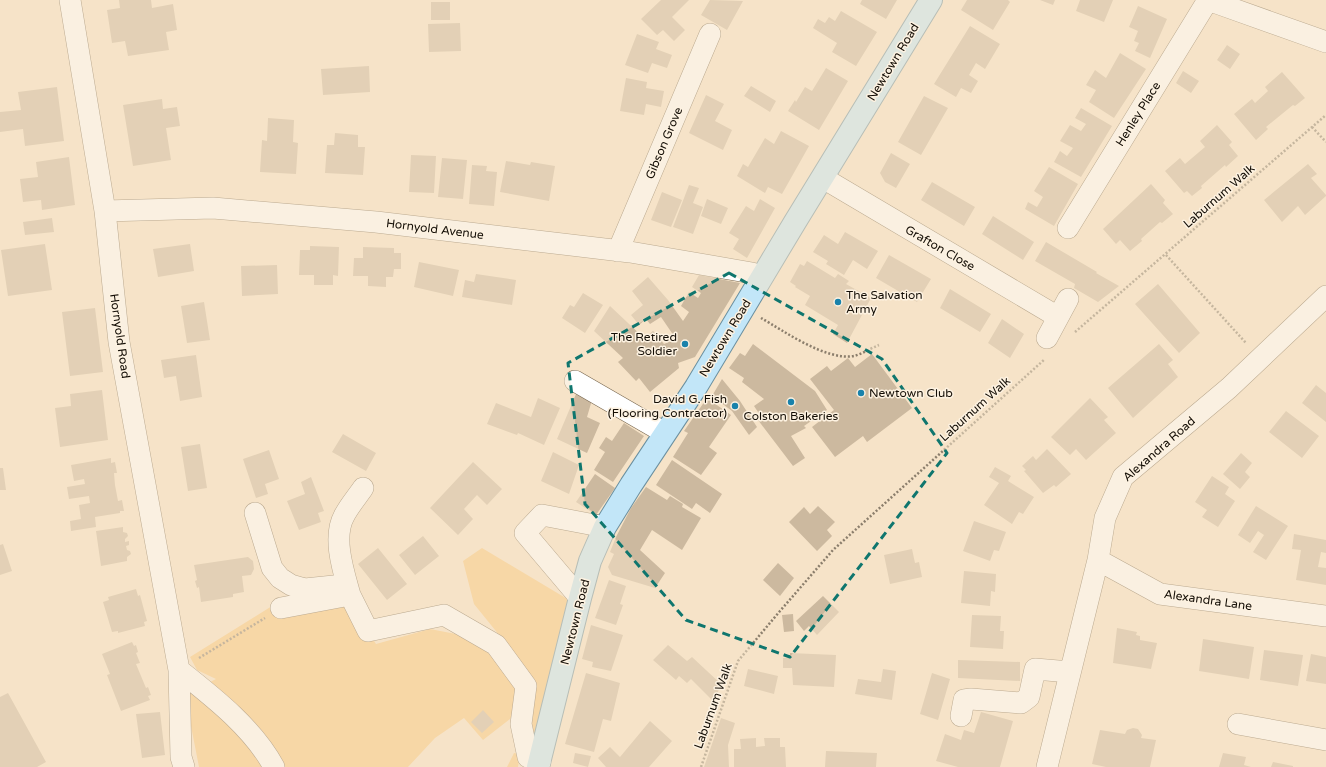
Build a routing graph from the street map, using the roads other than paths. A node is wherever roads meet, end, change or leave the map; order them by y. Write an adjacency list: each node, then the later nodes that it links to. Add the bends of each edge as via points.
1 (70, 0): 7 (street, Hornyold Road)
2 (931, 0): 6 (main road, Newtown Road)
3 (1208, 0): 5 (street); 8 (street, Henley Place)
4 (710, 34): 9 (street, Gibson Grove)
5 (1326, 42)
6 (823, 178): 10 (main road, Newtown Road); 13 (street, Grafton Close)
7 (105, 211): 9 (street, Hornyold Avenue, via 213,208 376,222); 25 (street, Hornyold Road, via 119,342)
8 (1068, 228)
9 (618, 251): 10 (street, Hornyold Avenue, via 752,273)
10 (761, 277): 16 (main road, Newtown Road, via 696,387)
11 (1326, 296): 20 (street, Alexandra Road, via 1229,388 1122,477 1105,518)
12 (1068, 298): 13 (street)
13 (1058, 317): 14 (street)
14 (1047, 347)
15 (575, 382): 16 (street)
16 (665, 433): 19 (main road, Newtown Road)
17 (363, 488): 21 (street, via 340,526 341,558)
18 (255, 513): 21 (street, via 272,568 280,578 304,589)
19 (605, 527): 22 (main road, Newtown Road, via 590,561); 22 (street, via 542,515 526,533)
20 (1098, 560): 24 (street, Alexandra Lane, via 1160,594); 26 (street, Alexandra Road)
21 (349, 590): 23 (street); 30 (street, Newtown Road, via 368,631 444,615 496,645 526,686 516,725 528,757)
22 (580, 598): 30 (main road, Newtown Road)
23 (281, 608)
24 (1326, 616)
25 (179, 670): 31 (street, Hornyold Road, via 181,757); 32 (street, via 221,703 266,752)
26 (1070, 672): 27 (street, via 1035,669 1029,697 1021,703 964,700); 33 (street, Alexandra Road)
27 (961, 716)
28 (1238, 724): 29 (street)
29 (1326, 740)
30 (539, 765)
31 (184, 767)
32 (274, 767)
33 (1047, 767)

